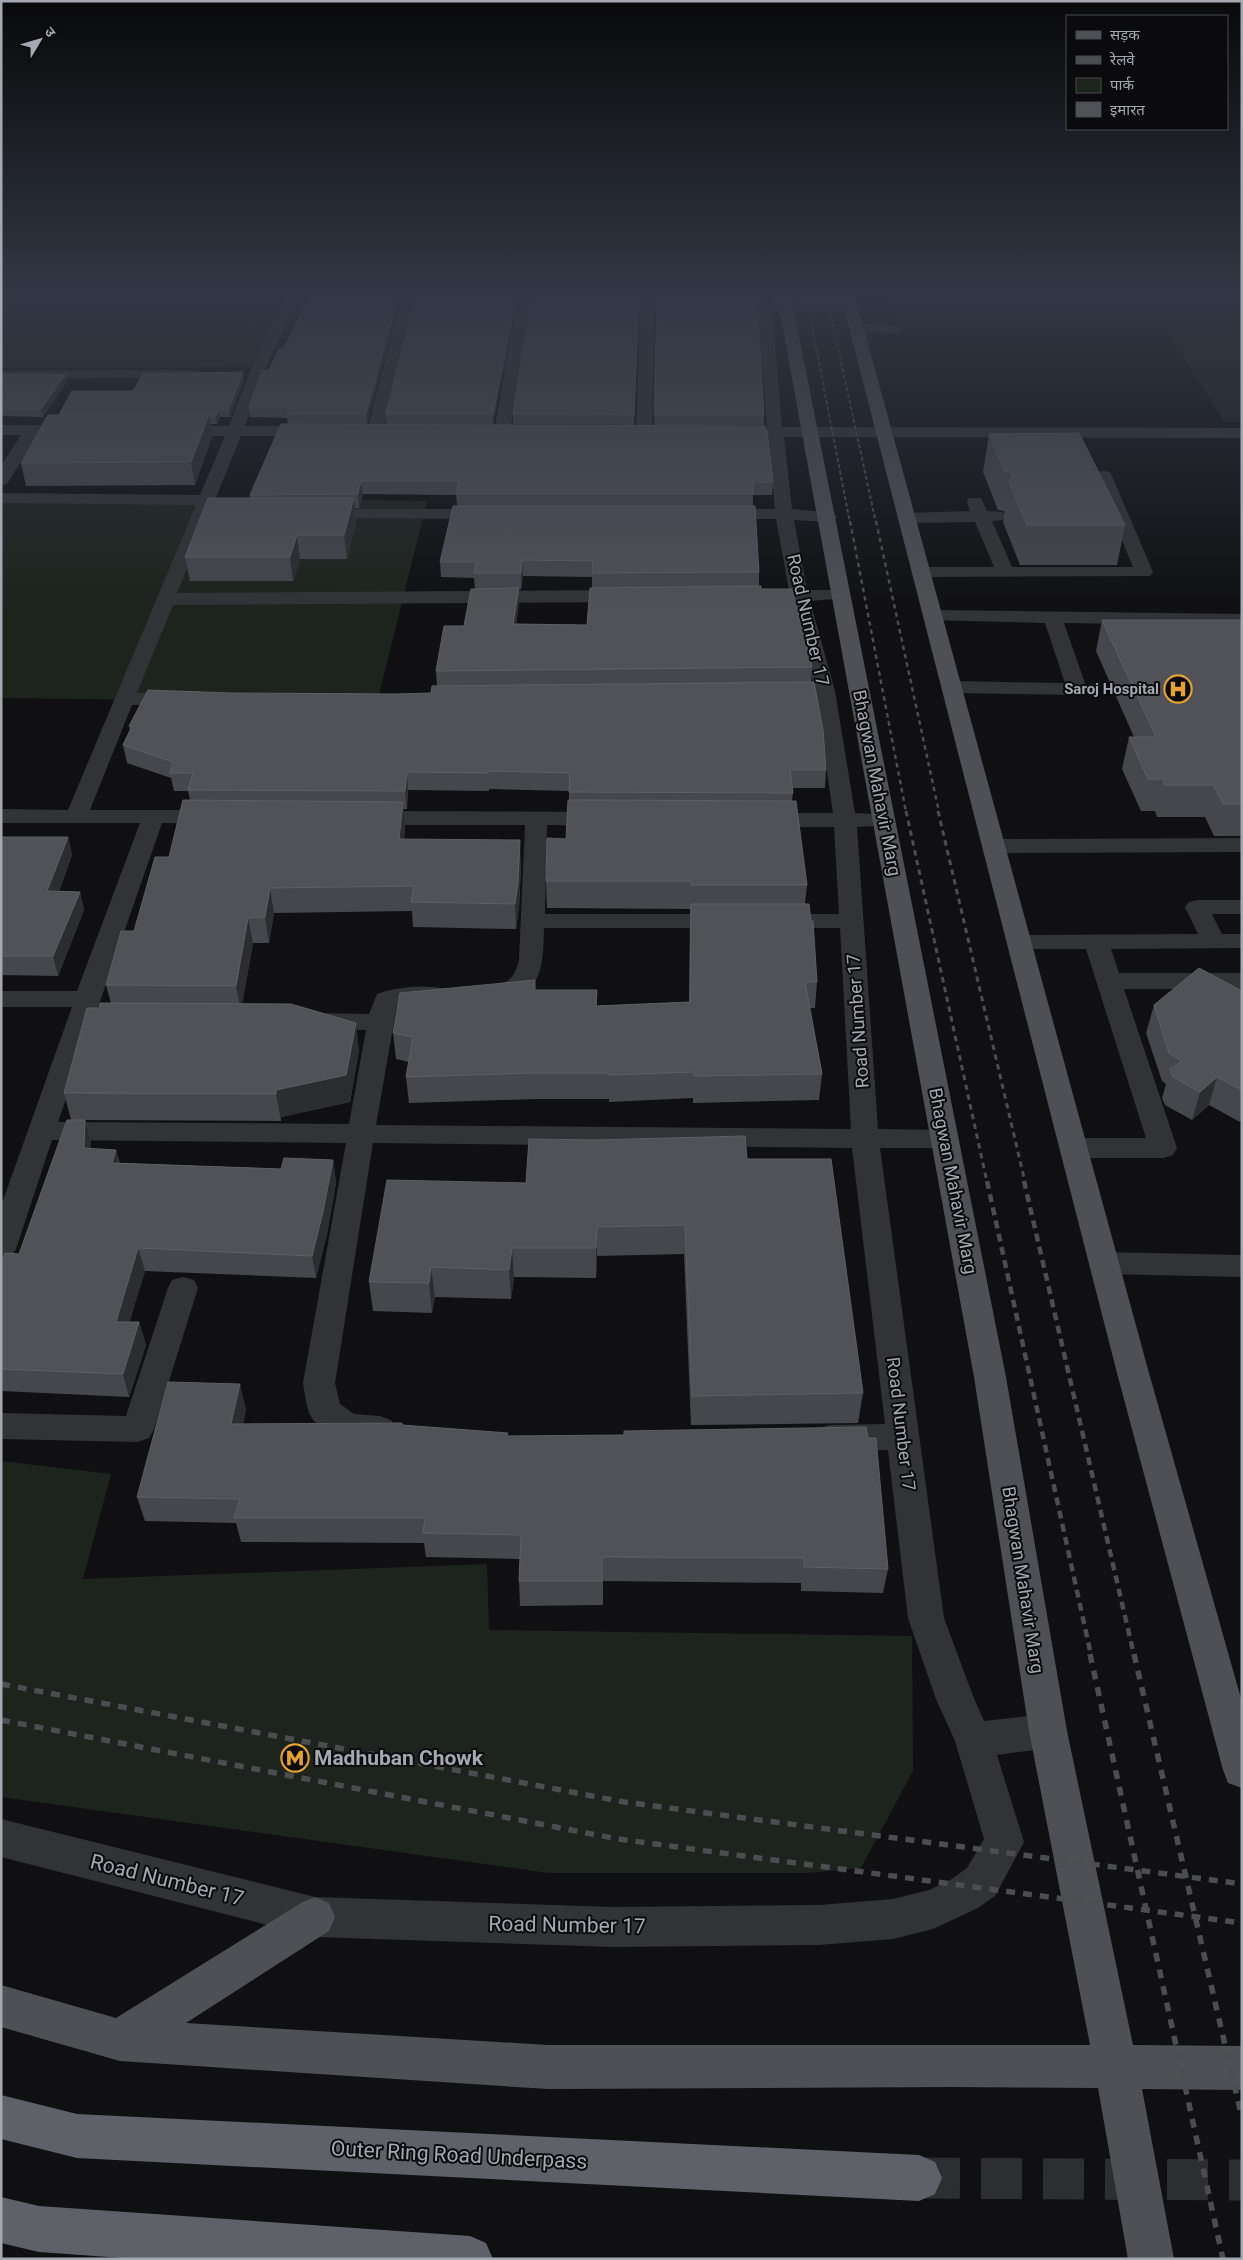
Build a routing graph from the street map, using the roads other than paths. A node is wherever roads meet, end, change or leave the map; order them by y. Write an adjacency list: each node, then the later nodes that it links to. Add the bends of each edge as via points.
1 (246, 401): 12 (street)
2 (382, 401): 15 (street)
3 (507, 401): 18 (street)
4 (645, 401): 21 (street)
5 (773, 401): 24 (street, Road Number 17)
6 (804, 401): 26 (main road, Bhagwan Mahavir Marg)
7 (876, 401): 25 (main road)
8 (1, 430): 9 (street)
9 (32, 430): 10 (street); 29 (street)
10 (90, 430)
11 (158, 431): 12 (street)
12 (235, 431): 13 (street); 32 (street)
13 (335, 431)
14 (355, 431): 15 (street)
15 (375, 431): 16 (street)
16 (394, 431)
17 (482, 432): 18 (street)
18 (502, 432): 19 (street)
19 (521, 432)
20 (625, 432): 21 (street)
21 (644, 432): 22 (street)
22 (663, 432)
23 (737, 432): 24 (street)
24 (775, 432): 26 (street); 36 (street, Road Number 17)
25 (884, 432): 26 (street); 27 (street); 39 (main road)
26 (810, 433): 38 (main road, Bhagwan Mahavir Marg)
27 (1242, 433)
28 (1104, 476): 41 (street, via 1111,516 1144,572)
29 (1, 480)
30 (1, 498): 32 (street)
31 (974, 500): 37 (street)
32 (209, 510): 46 (street)
33 (297, 514): 34 (street)
34 (504, 514)
35 (701, 514): 36 (street)
36 (784, 514): 38 (street); 45 (street, Road Number 17)
37 (988, 516): 39 (street); 41 (street)
38 (828, 517): 42 (main road, Bhagwan Mahavir Marg)
39 (907, 518): 40 (main road)
40 (921, 572): 41 (street); 47 (main road)
41 (1005, 572)
42 (841, 594): 45 (street); 51 (main road, Bhagwan Mahavir Marg)
43 (644, 596): 46 (street)
44 (763, 596): 45 (street)
45 (799, 596): 52 (street, Road Number 17)
46 (166, 599): 54 (street)
47 (933, 616): 48 (street); 50 (main road)
48 (1052, 617): 49 (street); 50 (street, via 1077,689)
49 (1242, 620)
50 (952, 687): 67 (main road)
51 (860, 691): 52 (street); 64 (main road, Bhagwan Mahavir Marg)
52 (817, 692): 65 (street, Road Number 17)
53 (196, 698): 54 (street)
54 (124, 699): 56 (street)
55 (1, 816): 56 (street)
56 (76, 816): 57 (street)
57 (153, 817): 58 (street); 79 (street)
58 (242, 817)
59 (350, 818): 60 (street)
60 (498, 818): 61 (street); 68 (street)
61 (536, 819): 62 (street); 68 (street)
62 (626, 819)
63 (735, 820): 65 (street)
64 (884, 820): 65 (street); 85 (main road, Bhagwan Mahavir Marg)
65 (845, 821): 71 (street, Road Number 17)
66 (1242, 845): 67 (street)
67 (994, 846): 75 (main road)
68 (516, 852): 70 (street)
69 (1242, 907): 73 (street, via 1197,907)
70 (532, 921): 71 (street); 81 (street, via 528,977 519,987 505,993 394,997 386,1000)
71 (852, 921): 84 (street, Road Number 17)
72 (1096, 941): 73 (street); 75 (street); 76 (street)
73 (1213, 941): 74 (street)
74 (1242, 941)
75 (1019, 942): 86 (main road)
76 (1108, 981): 77 (street); 86 (street, via 1163,1148)
77 (1242, 981)
78 (1, 999): 79 (street)
79 (89, 1013): 82 (street)
80 (289, 1021): 81 (street)
81 (379, 1022): 83 (street)
82 (42, 1131): 83 (street); 87 (street)
83 (362, 1134): 84 (street); 92 (street, via 319,1383 325,1411 347,1426)
84 (865, 1138): 85 (street); 93 (street, Road Number 17)
85 (944, 1139): 96 (main road, Bhagwan Mahavir Marg, via 990,1377)
86 (1074, 1148): 88 (main road)
87 (1, 1249)
88 (1104, 1263): 89 (street); 95 (main road)
89 (1242, 1266)
90 (183, 1288): 91 (street, via 138,1429)
91 (1, 1426)
92 (406, 1432)
93 (903, 1437): 94 (street); 97 (street, Road Number 17, via 926,1618 955,1699)
94 (798, 1439)
95 (1230, 1689): 98 (main road)
96 (1048, 1731): 97 (street); 103 (main road, Bhagwan Mahavir Marg)
97 (974, 1740): 100 (street, Road Number 17, via 1004,1842 981,1882 933,1909 893,1919 780,1926 613,1927)
98 (1240, 1759)
99 (1, 1838): 100 (street, Road Number 17)
100 (315, 1917): 102 (main road)
101 (1, 2006): 102 (main road)
102 (120, 2040): 103 (main road, via 548,2067)
103 (1116, 2067): 104 (main road); 109 (main road, Bhagwan Mahavir Marg)
104 (1242, 2068)
105 (1, 2117): 106 (highway, Outer Ring Road Underpass, via 77,2136)
106 (919, 2178)
107 (1, 2220): 108 (highway, via 39,2229)
108 (470, 2259)
109 (1151, 2259)

